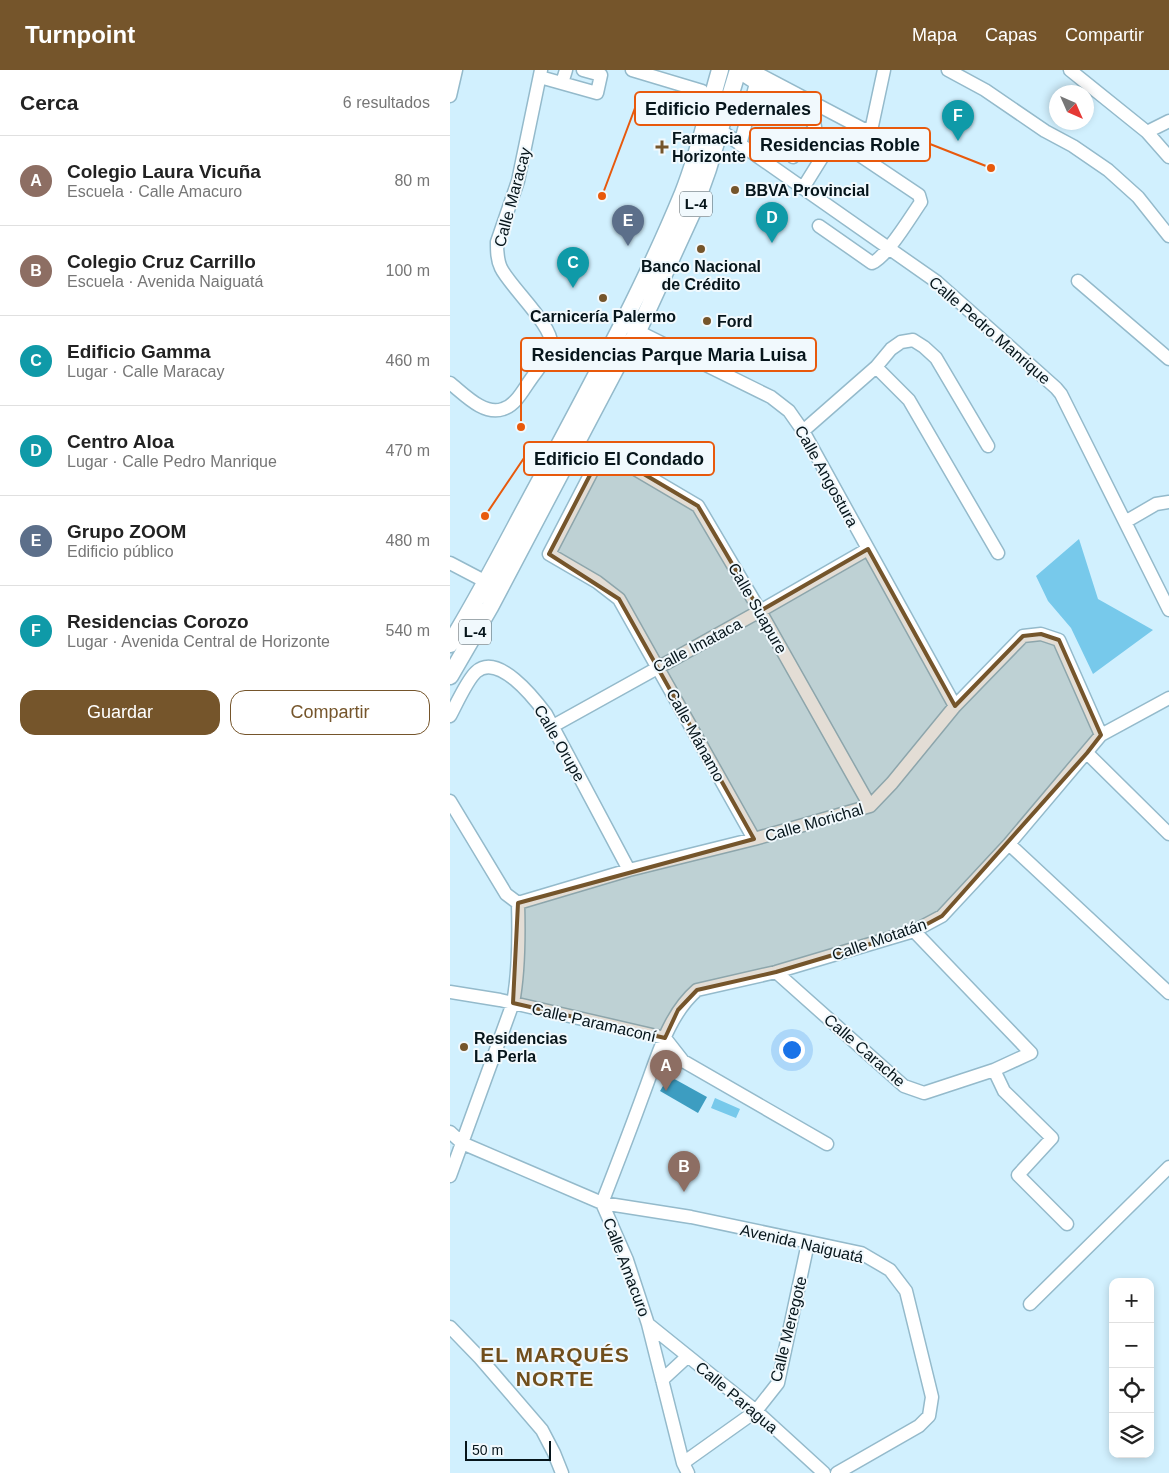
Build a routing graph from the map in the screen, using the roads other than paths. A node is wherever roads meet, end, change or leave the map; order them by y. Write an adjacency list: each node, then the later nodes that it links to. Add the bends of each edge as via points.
1 (456, 70): 13 (street)
2 (566, 70): 12 (street)
3 (583, 70): 12 (street, via 601,75 597,93)
4 (632, 70): 5 (street, via 702,89)
5 (646, 70)
6 (720, 70): 25 (main road, L-4, via 694,161 683,192 650,256)
7 (884, 70): 10 (street, via 872,126 865,130)
8 (948, 70): 22 (street, via 985,90 1108,170 1138,197)
9 (1070, 70): 16 (street)
10 (750, 73): 15 (main road, L-4); 17 (street); 18 (street, via 814,121 815,127)
11 (541, 74): 12 (street); 28 (street, Calle Maracay, via 518,182 497,242 497,253 505,277 540,318 552,345 521,393 511,405 501,410 480,406)
12 (562, 83)
13 (450, 96)
14 (1169, 121): 16 (street)
15 (720, 130): 17 (street, Calle Pedro Manrique); 25 (main road, L-4, via 693,211)
16 (1147, 132): 19 (street)
17 (740, 144): 20 (street, Calle Pedro Manrique)
18 (793, 157)
19 (1169, 157)
20 (803, 188): 23 (street, Calle Pedro Manrique); 23 (street, via 835,140 920,195 921,202)
21 (820, 226): 23 (street, via 872,264)
22 (1169, 236)
23 (888, 248): 32 (street, Calle Pedro Manrique, via 937,282 1056,388)
24 (1078, 281): 26 (street)
25 (630, 327): 29 (street, Calle Angostura, via 771,397 790,412); 37 (main road, L-4)
26 (1169, 359)
27 (876, 367): 29 (street); 30 (street, via 901,342 913,340 924,347 936,358); 34 (street, via 909,400)
28 (450, 383)
29 (802, 431): 33 (street, Calle Angostura)
30 (988, 446)
31 (1169, 502): 32 (street, via 1156,504)
32 (1125, 522): 38 (street, Calle Pedro Manrique)
33 (868, 549): 39 (street, Calle Imataca); 44 (street, Calle Angostura)
34 (998, 553)
35 (549, 554): 39 (street, Calle Suapure, via 603,450 698,506); 41 (street, Calle Mánamo, via 619,599)
36 (450, 563): 37 (street)
37 (492, 585): 40 (main road, L-4); 42 (main road, L-4)
38 (1169, 610)
39 (760, 611): 41 (street, Calle Imataca); 50 (street, Calle Suapure)
40 (450, 644)
41 (658, 667): 46 (street, Calle Imataca); 52 (street, Calle Mánamo)
42 (450, 676)
43 (1169, 698): 47 (street)
44 (955, 706): 47 (street, Calle Morichal, via 1023,636 1041,634 1059,640); 50 (street, Calle Morichal)
45 (450, 716): 46 (street, Calle Orupe, via 473,675 481,668 489,667 500,670 525,688)
46 (552, 726): 54 (street, Calle Orupe)
47 (1101, 735): 48 (street, Calle Motatán)
48 (1087, 753): 51 (street); 53 (street, Calle Motatán)
49 (450, 801): 55 (street, via 506,894)
50 (870, 806): 52 (street, Calle Morichal)
51 (1169, 834)
52 (754, 839): 54 (street, Calle Morichal)
53 (1009, 844): 56 (street, Calle Motatán, via 942,916); 59 (street)
54 (629, 870): 55 (street, Calle Morichal)
55 (518, 903): 60 (street)
56 (914, 931): 57 (street, Calle Motatán); 62 (street, Calle Carache, via 1031,1053)
57 (776, 972): 61 (street, Calle Motatán, via 697,990 678,1010); 62 (street, Calle Carache, via 904,1086 924,1092)
58 (450, 992): 60 (street, Calle Paramaconí)
59 (1169, 993)
60 (513, 1003): 61 (street, Calle Paramaconí); 64 (street)
61 (665, 1038): 65 (street, Calle Paramaconí, via 683,1061); 68 (street, Calle Amacuro)
62 (994, 1070): 69 (street, via 1004,1091 1052,1138 1018,1175)
63 (450, 1132): 64 (street, Avenida Naiguatá)
64 (456, 1144): 67 (street); 68 (street, Avenida Naiguatá)
65 (827, 1144)
66 (1169, 1167): 71 (street)
67 (450, 1176)
68 (602, 1203): 70 (street, Avenida Naiguatá, via 691,1217); 72 (street, Calle Amacuro, via 627,1260)
69 (1067, 1224)
70 (808, 1243): 76 (street, Calle Meregote, via 778,1383); 80 (street, Avenida Naiguatá, via 861,1254 890,1270 906,1291 932,1397 929,1416 919,1426)
71 (1030, 1304)
72 (648, 1324): 74 (street, Calle Paragua); 75 (street, Calle Amacuro)
73 (450, 1327): 78 (street, via 542,1430)
74 (688, 1356): 75 (street); 76 (street, Calle Paragua)
75 (662, 1380): 77 (street, Calle Amacuro)
76 (756, 1412): 77 (street, Calle Meregote); 79 (street, Calle Paragua)
77 (686, 1468)
78 (562, 1473)
79 (824, 1473)
80 (837, 1473)

